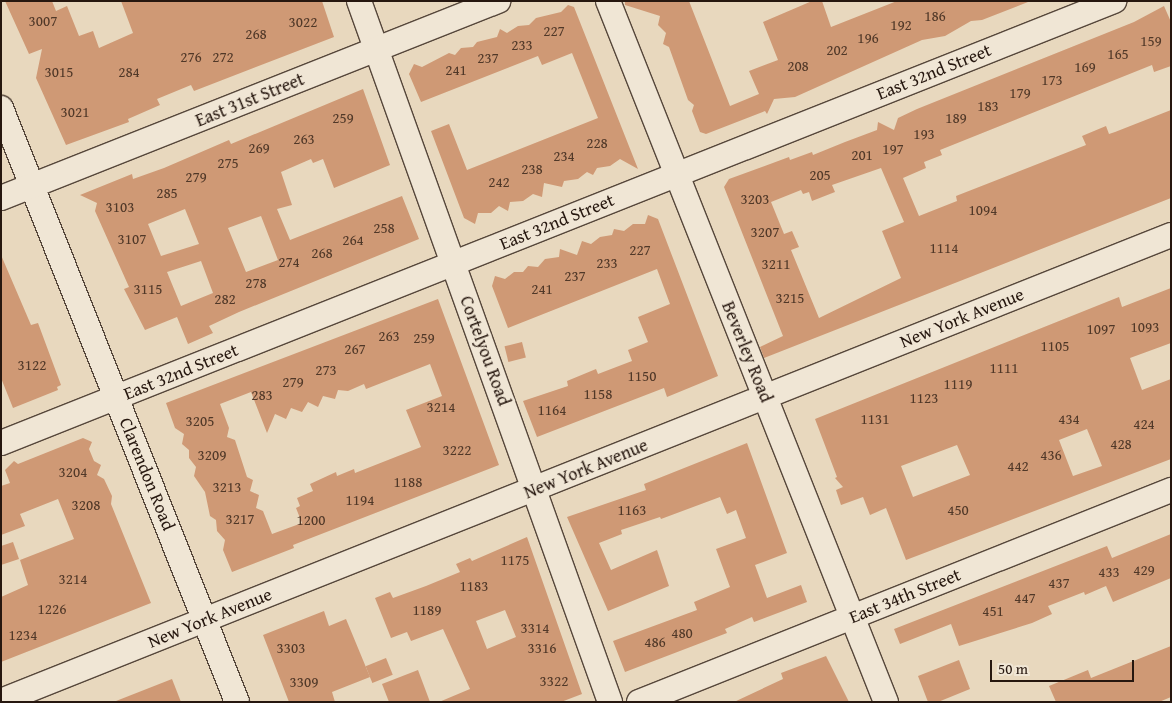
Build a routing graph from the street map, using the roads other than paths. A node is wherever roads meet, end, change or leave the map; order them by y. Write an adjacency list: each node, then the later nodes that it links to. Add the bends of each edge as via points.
1 (359, 1): 5 (street, Cortelyou Road)
2 (498, 1): 5 (street, East 31st Street)
3 (608, 1): 7 (street, Beverley Road)
4 (1114, 1): 7 (street, East 32nd Street)
5 (376, 50): 8 (street, East 31st Street); 11 (street, Cortelyou Road)
6 (1, 108): 8 (street, Clarendon Road)
7 (677, 174): 11 (street, East 32nd Street); 13 (street, Beverley Road)
8 (33, 186): 9 (street, East 31st Street); 12 (street, Clarendon Road)
9 (1, 198)
10 (1171, 235): 13 (street, New York Avenue)
11 (453, 264): 12 (street, East 32nd Street); 15 (street, Cortelyou Road)
12 (116, 397): 14 (street, East 32nd Street); 18 (street, Clarendon Road)
13 (766, 397): 15 (street, New York Avenue); 17 (street, Beverley Road)
14 (1, 443)
15 (535, 489): 18 (street, New York Avenue); 21 (street, Cortelyou Road)
16 (1171, 490): 17 (street, East 34th Street)
17 (852, 617): 22 (street, East 34th Street); 23 (street, Beverley Road)
18 (205, 620): 19 (street, New York Avenue); 20 (street, Clarendon Road)
19 (1, 701)
20 (237, 702)
21 (610, 702)
22 (639, 702)
23 (886, 702)

